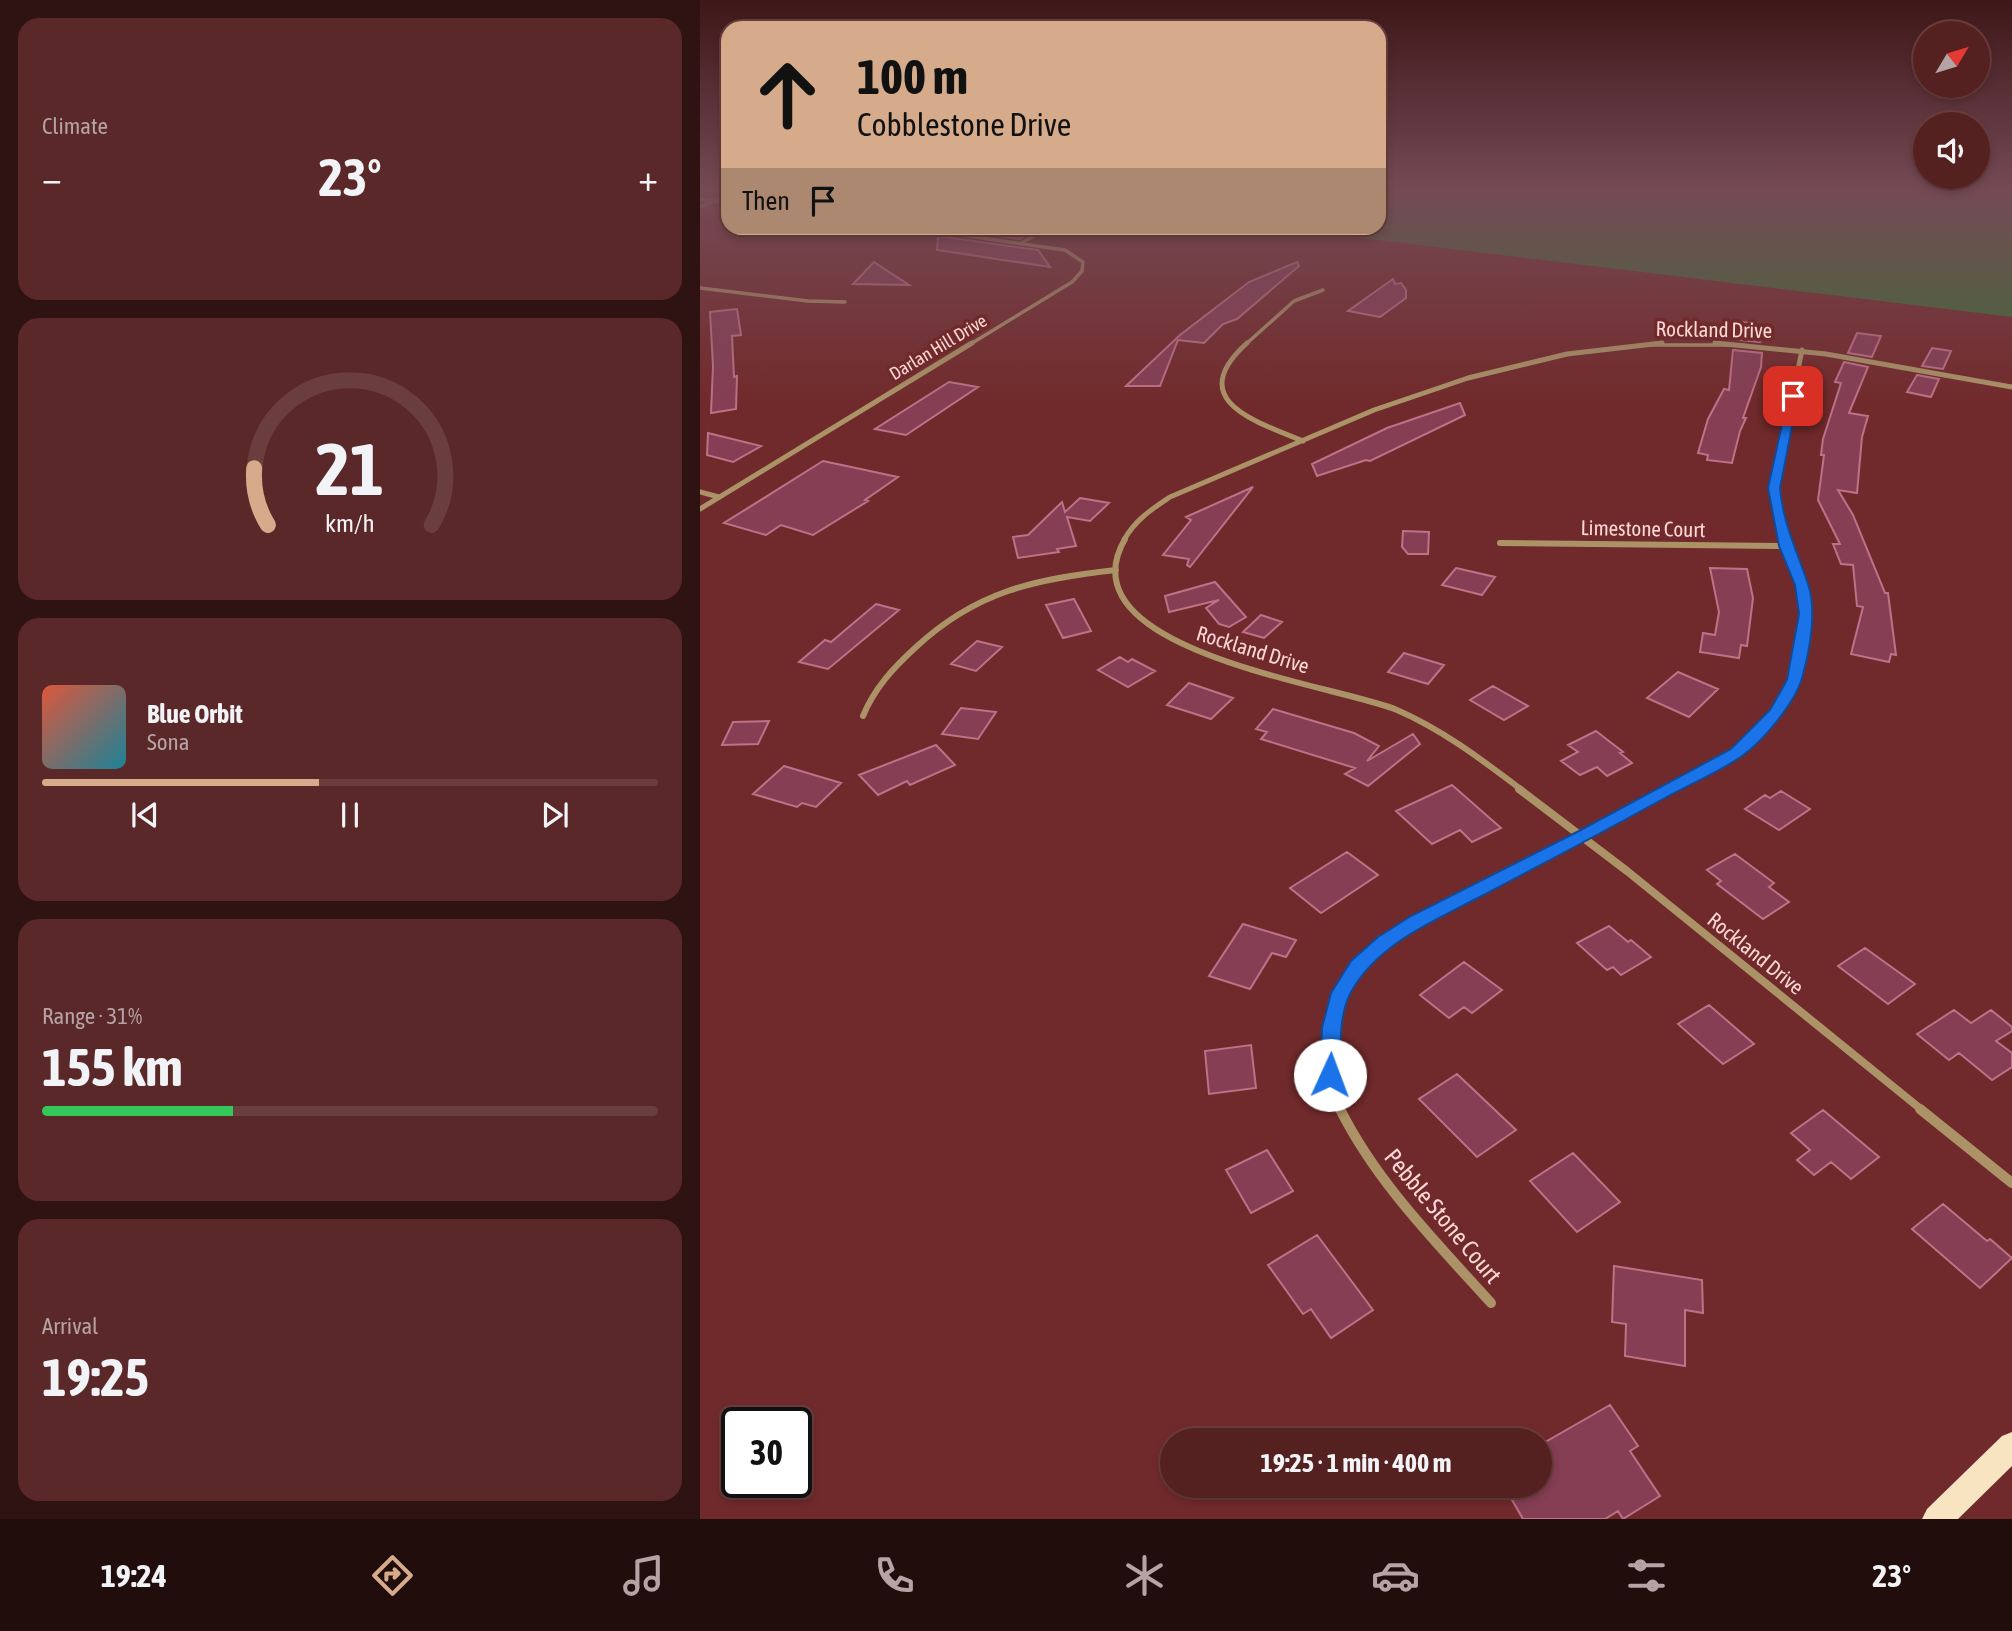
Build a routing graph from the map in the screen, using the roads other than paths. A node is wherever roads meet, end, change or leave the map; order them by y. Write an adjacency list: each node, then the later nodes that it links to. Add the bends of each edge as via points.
1 (1083, 262): 9 (street, Darlan Hill Drive, via 1082,274)
2 (1323, 290): 7 (street, via 1294,302 1232,357 1219,387 1224,397 1253,420)
3 (700, 291): 4 (street)
4 (845, 302)
5 (1802, 350): 6 (street, Rockland Drive); 7 (street, Rockland Drive, via 1710,342 1543,358 1358,416); 12 (street, Pebble Stone Court, via 1774,488)
6 (2012, 387)
7 (1303, 442): 13 (street, Rockland Drive, via 1187,487 1146,513 1125,537)
8 (700, 492): 9 (street)
9 (719, 496): 10 (street)
10 (700, 509)
11 (1500, 542): 12 (street, Limestone Court)
12 (1785, 546): 15 (street, Pebble Stone Court, via 1802,585 1805,614 1795,680 1776,712 1737,752)
13 (1116, 570): 14 (street, via 1021,583 975,601 926,636 882,680); 15 (street, Rockland Drive, via 1129,604 1167,637 1193,651 1415,718 1454,740)
14 (863, 716)
15 (1583, 836): 16 (street, Rockland Drive); 17 (street, Pebble Stone Court, via 1385,942 1358,966 1340,993 1332,1028 1330,1075 1346,1122 1381,1178)
16 (2012, 1183)
17 (1492, 1303)
18 (2012, 1446): 19 (main road)
19 (1937, 1519)

